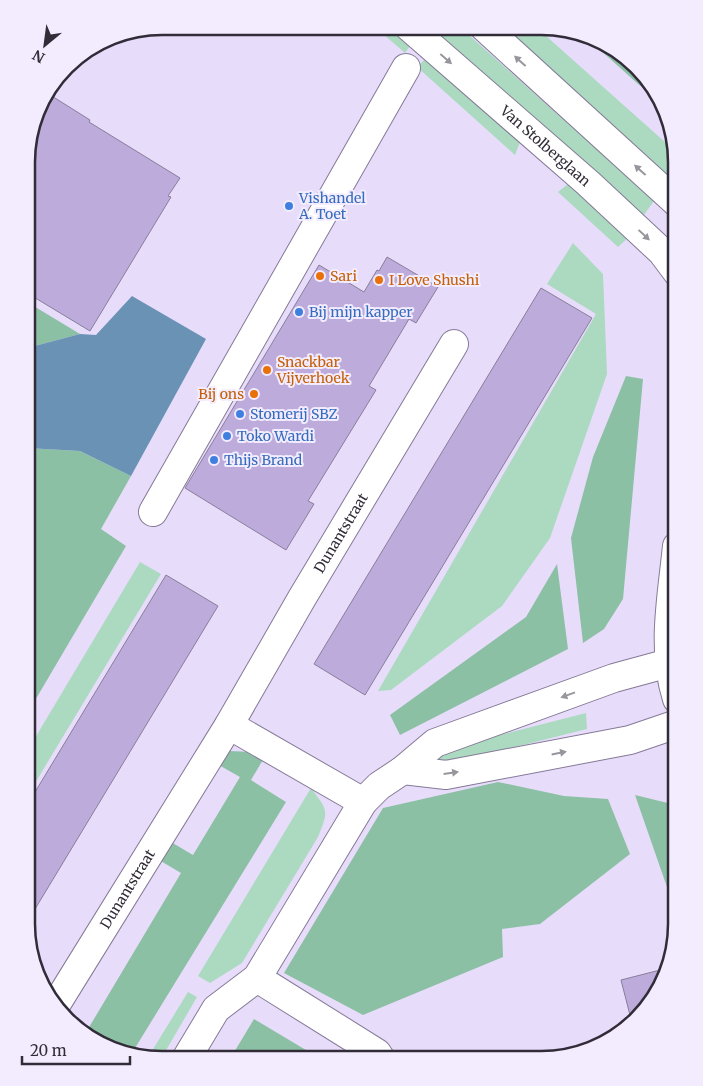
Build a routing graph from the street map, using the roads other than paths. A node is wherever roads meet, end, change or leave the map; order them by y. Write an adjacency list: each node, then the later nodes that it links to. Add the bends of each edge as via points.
1 (418, 35): 5 (street, Van Stolberglaan, one-way to 5, via 575,172)
2 (493, 35): 4 (street, one-way to 2)
3 (406, 68): 7 (street)
4 (668, 194)
5 (668, 260)
6 (454, 344): 9 (street, Dunantstraat)
7 (153, 512)
8 (668, 665): 11 (street, one-way to 11, via 606,681 435,743)
9 (228, 725): 12 (street); 14 (street, Dunantstraat)
10 (668, 727): 11 (street, one-way to 10, via 446,774 630,740)
11 (403, 770): 12 (street)
12 (362, 802): 13 (street)
13 (258, 978): 15 (street, via 216,1009); 16 (street)
14 (59, 998)
15 (191, 1051)
16 (374, 1051)

